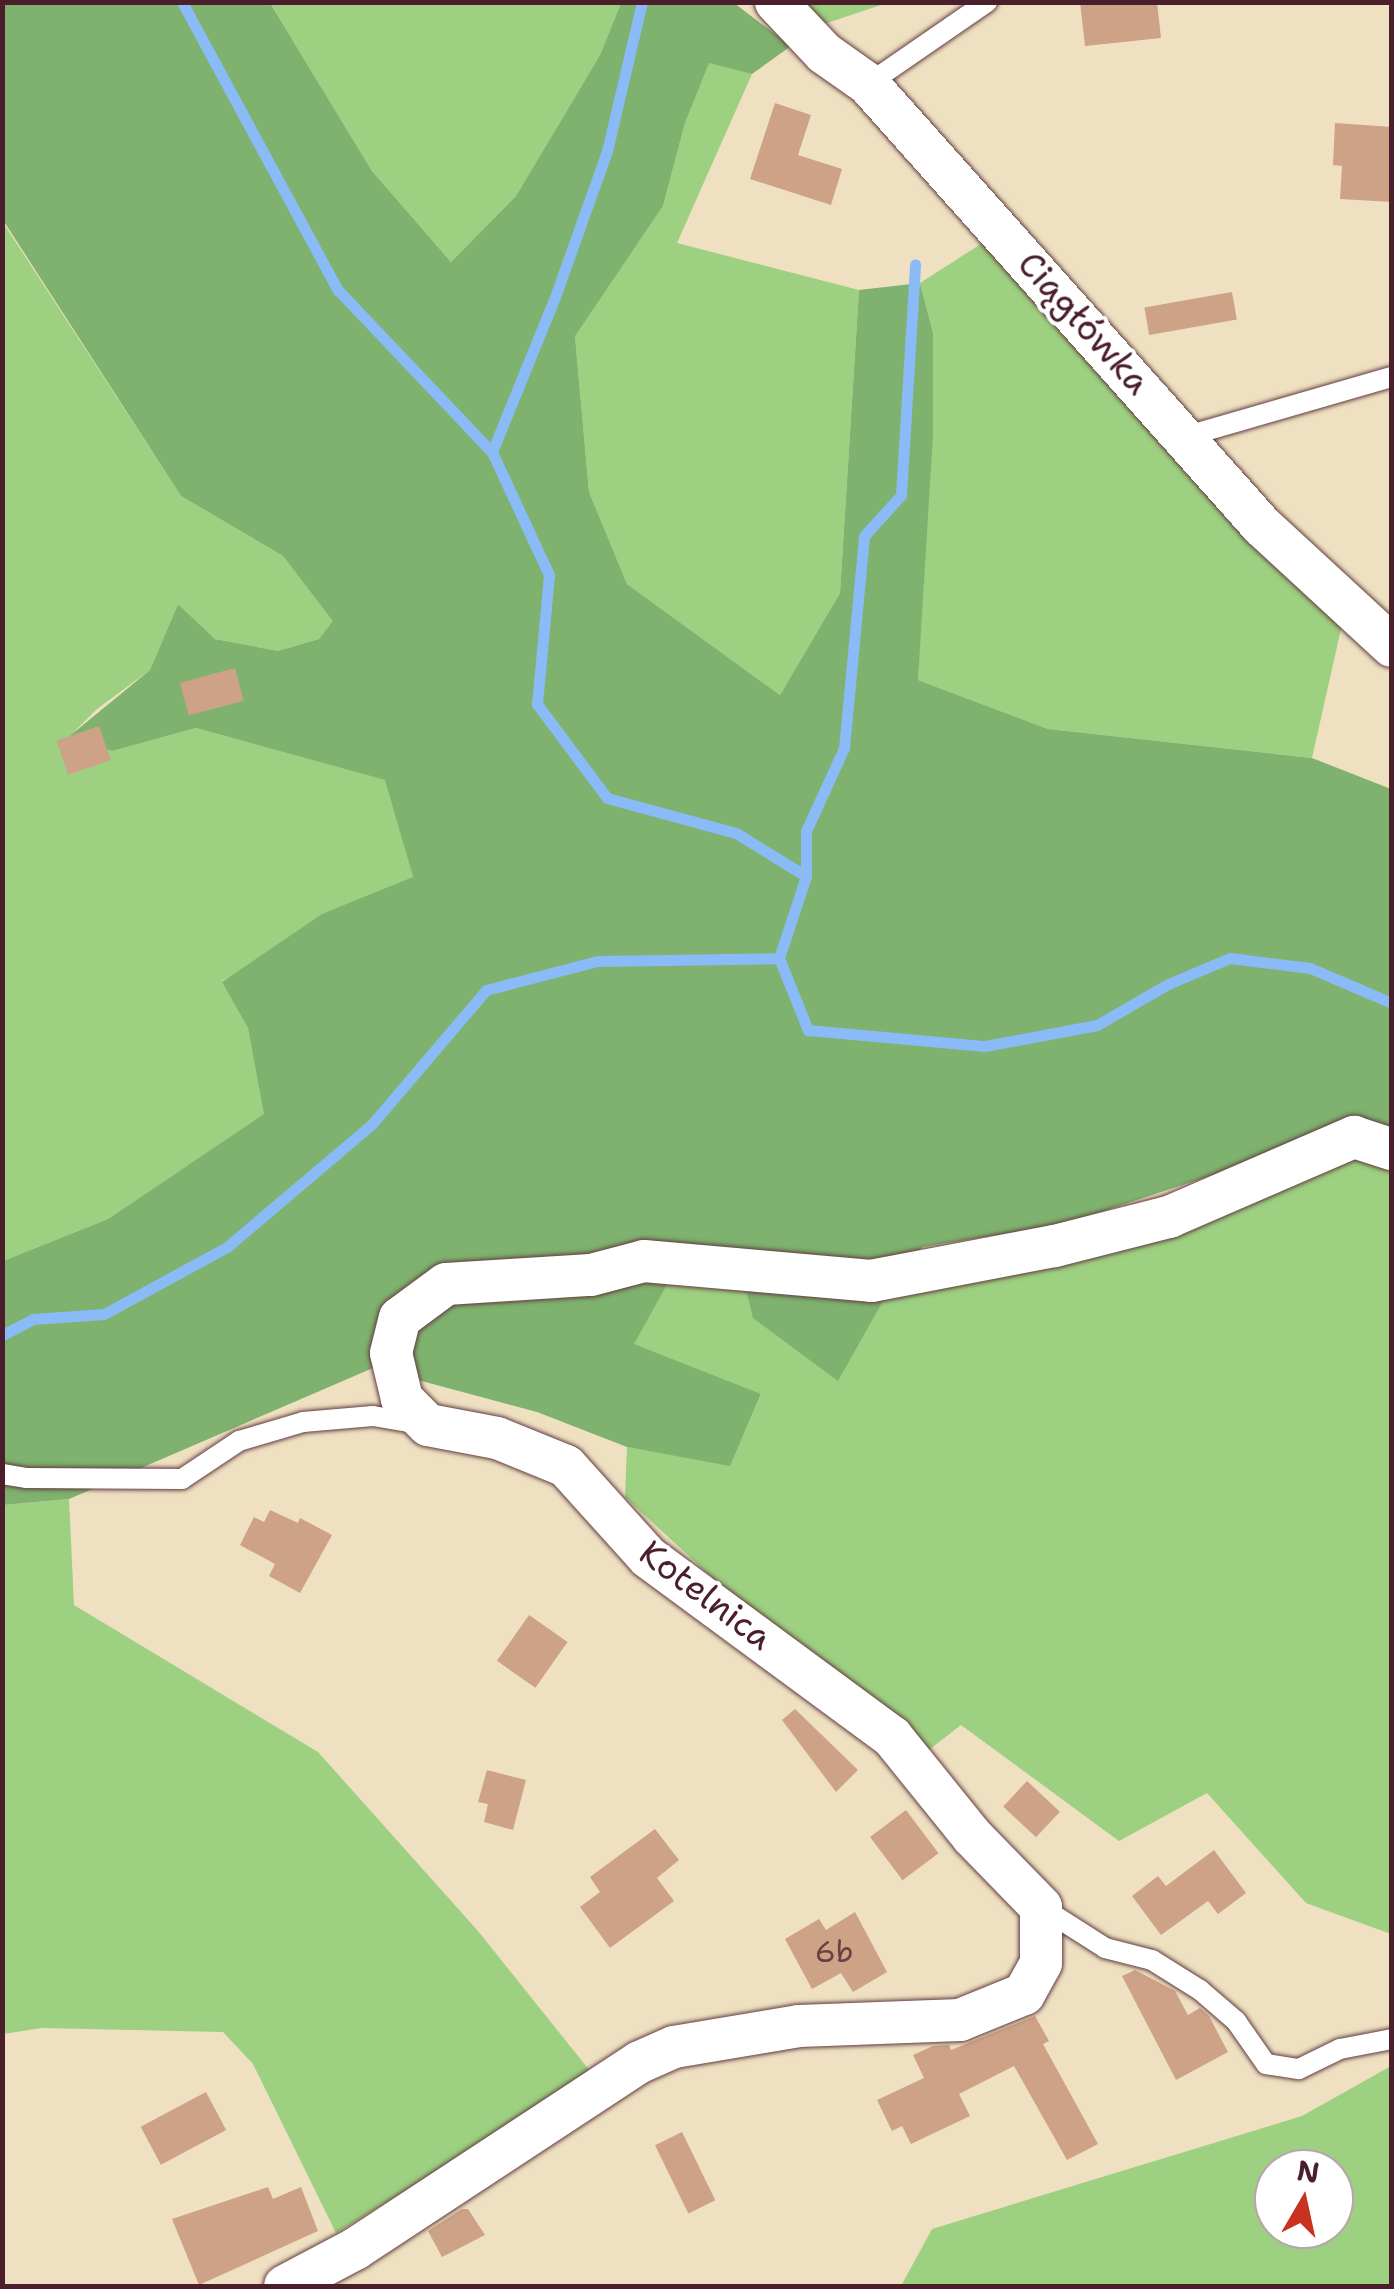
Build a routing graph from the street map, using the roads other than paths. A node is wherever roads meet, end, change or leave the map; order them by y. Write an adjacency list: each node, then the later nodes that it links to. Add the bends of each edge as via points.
1 (776, 2): 3 (street, Ciągłówka, via 824,53)
2 (986, 2): 3 (lane)
3 (868, 84): 5 (street, Ciągłówka)
4 (1392, 377): 5 (lane)
5 (1186, 436): 6 (street, Ciągłówka, via 1262,526)
6 (1392, 646)
7 (1392, 1149): 8 (street, via 1354,1138 1168,1217 872,1281 644,1261 591,1276 446,1284 400,1318 391,1353 402,1399)
8 (428, 1425): 9 (lane, via 373,1416 303,1422 240,1440 182,1479); 10 (street, Kotelnica, via 497,1438 566,1466 648,1556 892,1737 972,1836)
9 (2, 1474)
10 (1042, 1908): 11 (lane, via 1105,1948 1152,1960 1200,1990 1236,2022 1266,2064 1299,2070 1340,2049); 12 (street, via 1041,1963 1033,1982 998,2007 929,2024 800,2026 674,2047 640,2062 372,2238)
11 (1392, 2039)
12 (285, 2286)

